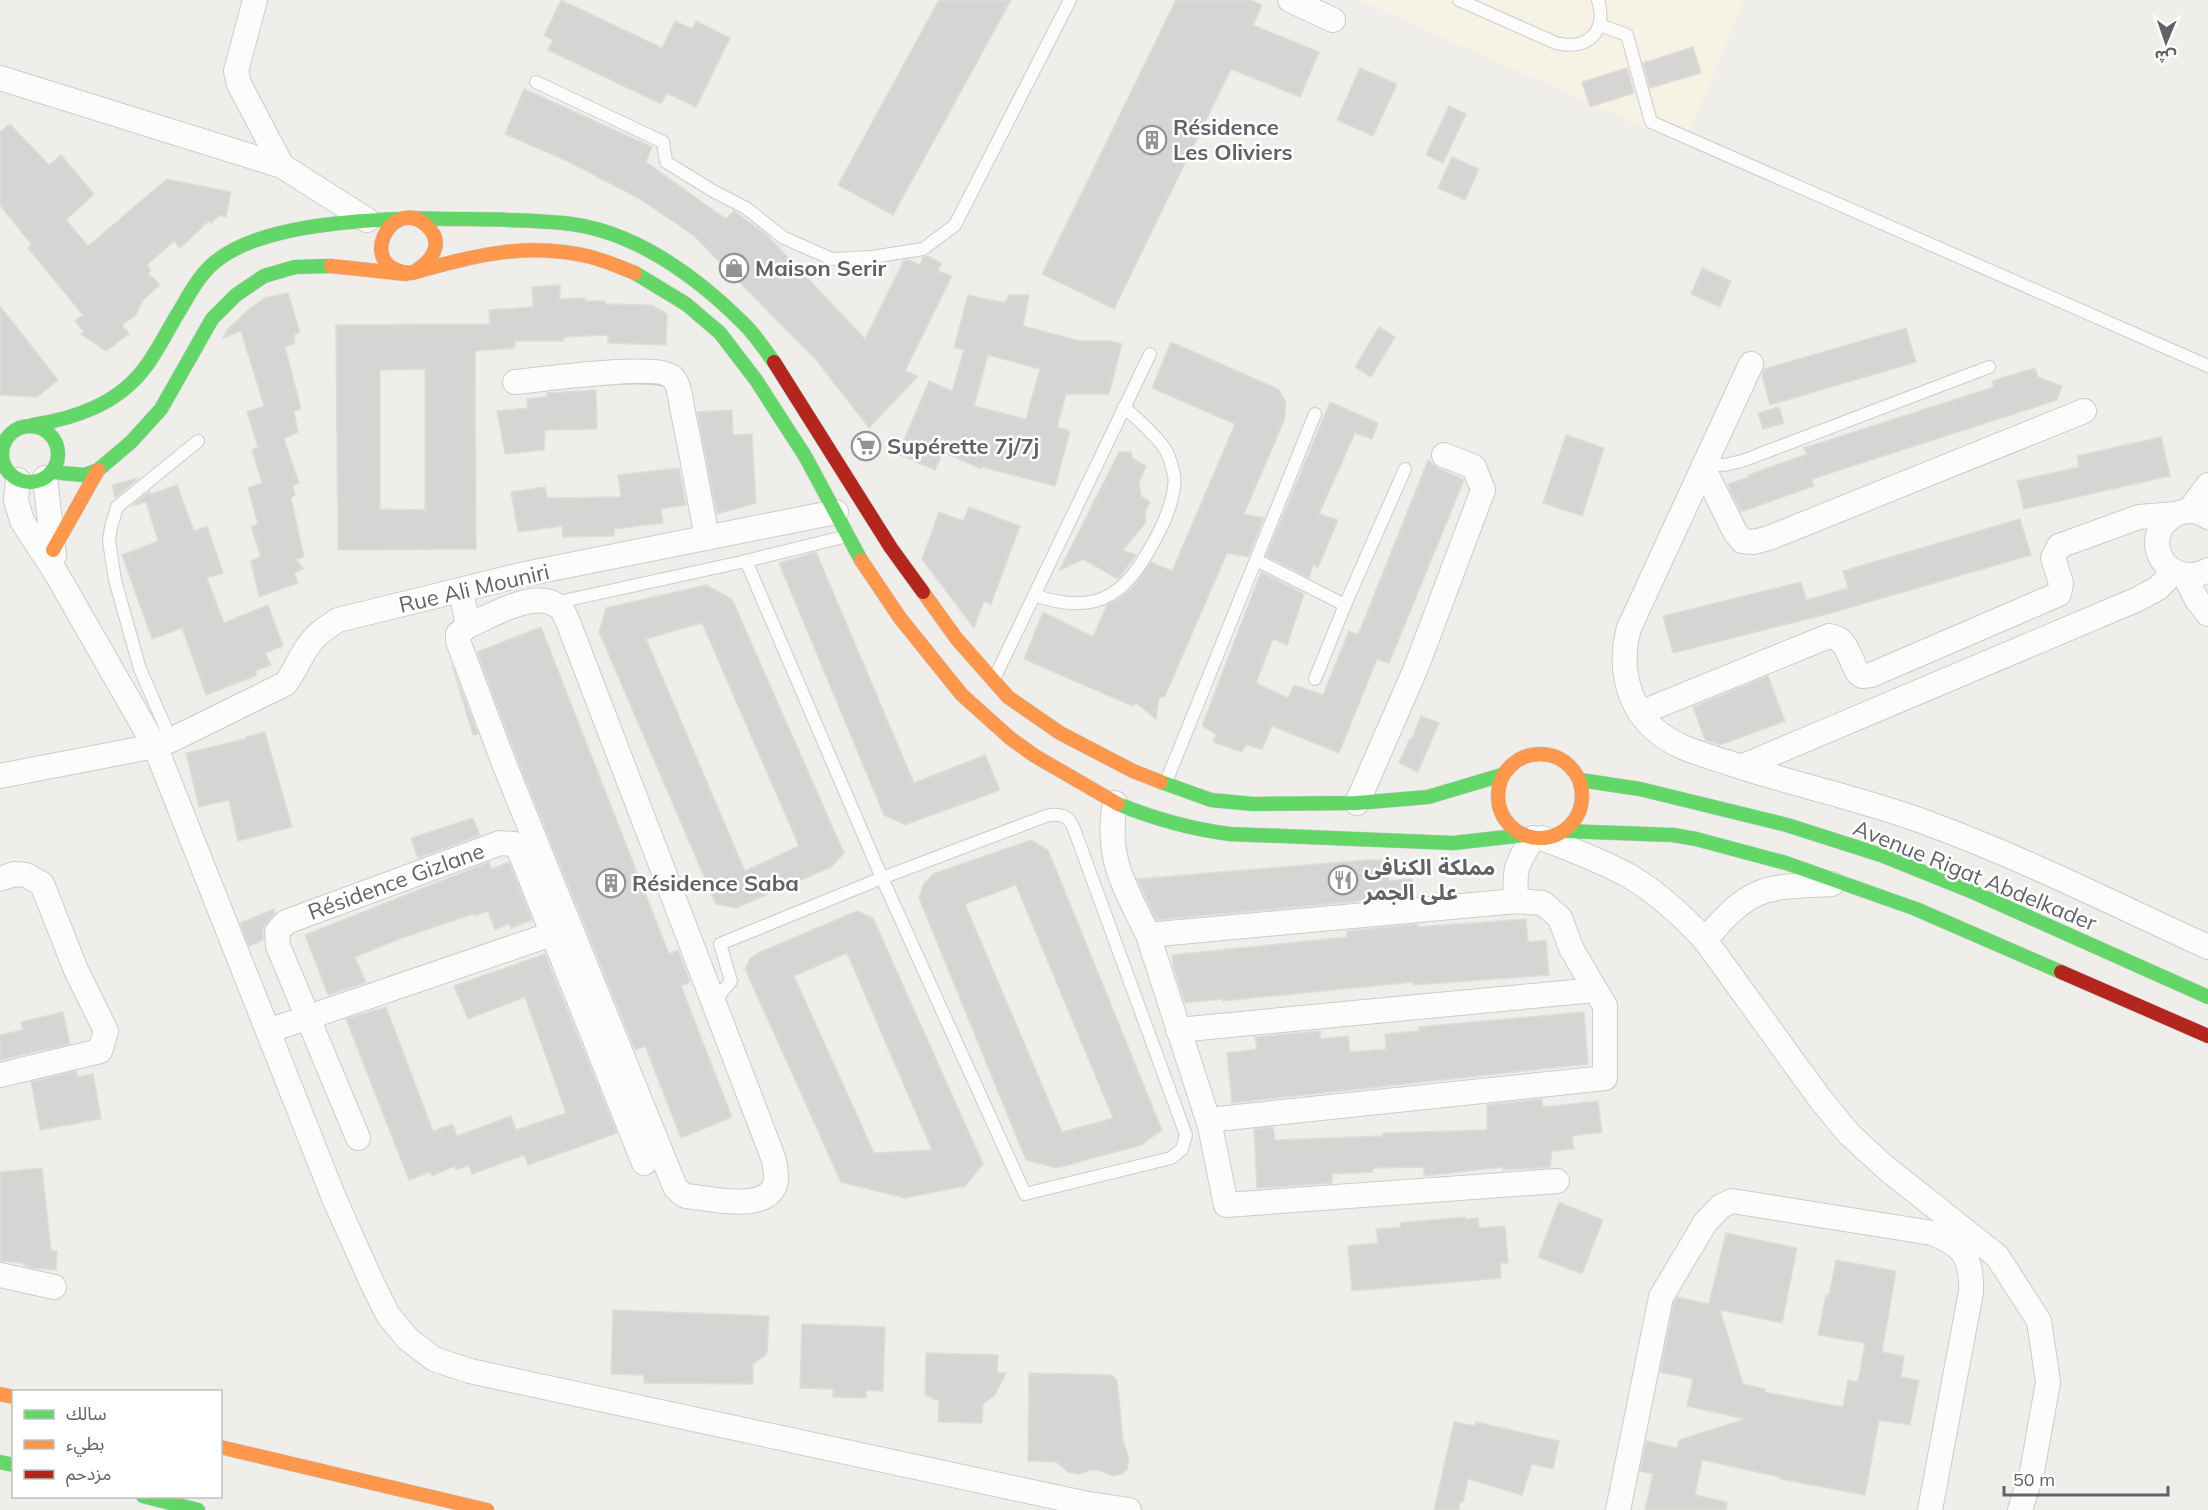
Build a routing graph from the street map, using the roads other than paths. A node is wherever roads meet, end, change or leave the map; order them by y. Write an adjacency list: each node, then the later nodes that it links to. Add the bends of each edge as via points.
1 (255, 0): 10 (street, via 236,71)
2 (1070, 0): 9 (lane, via 955,225 923,249 872,257 832,259 784,238 746,208 666,162 663,142)
3 (1290, 0): 6 (street)
4 (1459, 0): 7 (lane, via 1569,46 1582,44)
5 (1598, 0): 7 (lane, via 1602,12)
6 (1333, 20)
7 (1600, 25): 16 (lane, via 1627,35 1651,122)
8 (0, 78): 10 (street)
9 (536, 81)
10 (282, 166): 12 (street)
11 (406, 218): 12 (main road); 13 (main road, via 385,230 380,249 388,265); 13 (main road, via 422,221 429,227 436,245 430,263); 48 (main road, via 565,223 615,235 661,258 703,286 745,324 781,371 891,548 956,638)
12 (367, 220): 23 (main road, via 285,233 237,247 215,261 193,288 143,370 119,394 90,411 57,422)
13 (409, 274): 28 (main road, via 322,265 264,276 236,295 212,319 161,410); 32 (main road, via 513,250 591,257 636,273 686,304 720,333 756,380)
14 (1149, 354): 19 (lane)
15 (1751, 364): 26 (street)
16 (2208, 366)
17 (1989, 367): 26 (lane, via 1742,461)
18 (515, 382): 35 (street, via 643,371 664,372 673,378 680,395)
19 (1124, 407): 42 (lane); 42 (lane, via 1166,450 1174,478 1166,517 1143,563 1116,593 1087,604 1055,602)
20 (2084, 411): 26 (street, via 1754,542 1742,541 1735,532)
21 (1315, 414): 36 (lane)
22 (9, 421): 23 (main road)
23 (29, 425): 29 (main road, via 9,433 4,441 1,459); 30 (main road, via 49,432 54,439 58,456)
24 (198, 441): 50 (lane, via 117,507 111,527 115,580)
25 (1444, 455): 57 (street, via 1474,467 1484,490 1416,668)
26 (1704, 466): 49 (street, via 1625,642 1628,686)
27 (1405, 469): 44 (lane)
28 (98, 470): 30 (main road, via 84,475); 37 (main road)
29 (10, 474): 30 (main road, via 27,482); 37 (street, via 22,521)
30 (48, 475): 37 (street)
31 (2208, 485): 33 (street)
32 (836, 512): 34 (main road); 35 (street, Rue Ali Mouniri)
33 (2191, 514): 40 (street, via 2168,520 2158,537 2160,557); 49 (street, via 2139,517 2059,546 2053,558 2061,583 2059,594 1871,675 1858,673 1842,642 1828,636)
34 (848, 536): 38 (lane); 56 (main road, via 900,618 962,694 1035,756)
35 (707, 538): 41 (street, Rue Ali Mouniri, via 525,574)
36 (1256, 560): 44 (lane); 55 (lane)
37 (55, 561): 50 (street)
38 (746, 561): 43 (lane); 59 (lane)
39 (2208, 570): 40 (street, via 2192,576)
40 (2179, 574): 45 (street); 51 (street, via 2138,599)
41 (461, 591): 46 (street); 50 (street, Rue Ali Mouniri, via 338,620 307,647 285,684)
42 (1034, 595): 48 (lane)
43 (551, 603): 46 (street, via 525,601); 69 (street, via 561,609 568,622)
44 (1345, 605): 47 (lane)
45 (2208, 614)
46 (468, 626): 69 (street, via 458,634 458,641 675,1187 686,1196 748,1203 763,1198 774,1188 774,1160)
47 (1315, 679)
48 (994, 680): 55 (main road, via 1008,697 1060,733 1133,771)
49 (1640, 713): 51 (street, via 1671,741)
50 (163, 743): 52 (street, Rue Ali Mouniri); 72 (street)
51 (1741, 767): 66 (street, via 1955,833)
52 (0, 776)
53 (1502, 776): 54 (main road, via 1519,759 1542,753 1565,761); 57 (main road, via 1428,797); 58 (main road, via 1497,795 1502,815 1508,824)
54 (1580, 780): 58 (main road, via 1583,791 1573,823); 68 (main road, Avenue Rigat Abdelkader, via 1650,791 1787,825 1871,852 1972,892)
55 (1166, 783): 57 (main road, via 1211,800 1253,804)
56 (1115, 803): 58 (main road, via 1156,819 1230,834 1453,843); 64 (street, via 1112,848 1117,870)
57 (1357, 803)
58 (1541, 836): 61 (main road, via 1651,833 1696,839); 62 (street, via 1520,859 1514,875); 65 (street, via 1631,877 1667,902)
59 (882, 878): 59 (lane, via 1025,1194 1171,1158 1182,1149 1186,1135 1071,821 1064,815 1046,816); 69 (lane, via 720,944 731,981)
60 (0, 879): 74 (street, via 26,875 42,884 76,970 106,1031 100,1051)
61 (1847, 883): 65 (street, via 1764,890 1738,904); 73 (main road, via 1917,909)
62 (1516, 901): 64 (street); 67 (street, via 1543,903 1560,918 1571,948)
63 (552, 934): 70 (street); 70 (street, Résidence Gizlane, via 518,847 500,843 280,926 278,946); 77 (street, Résidence Gizlane)
64 (1148, 935): 71 (street)
65 (1705, 940): 88 (street, via 1849,1134 1997,1256 2039,1321 2048,1382 2032,1472)
66 (2208, 947)
67 (1595, 990): 71 (street); 75 (street, via 1605,1006 1605,1078)
68 (2208, 997)
69 (714, 1002)
70 (309, 1017): 72 (street); 76 (street, Résidence Gizlane)
71 (1178, 1030): 75 (street)
72 (268, 1031): 85 (street, via 334,1198 388,1315 408,1339 434,1359 470,1371)
73 (2208, 1036)
74 (0, 1075)
75 (1208, 1120): 78 (street, via 1226,1205)
76 (358, 1138)
77 (644, 1163)
78 (1557, 1181)
79 (0, 1275): 80 (street)
80 (54, 1287)
81 (222, 1447): 84 (main road)
82 (147, 1498): 83 (main road)
83 (198, 1510)
84 (487, 1510)
85 (1129, 1510)
86 (1618, 1510): 87 (street, via 1661,1298 1705,1223 1721,1206 1732,1201 1932,1233 1953,1241 1966,1256 1972,1271 1971,1292)
87 (1930, 1510)
88 (2020, 1510)

